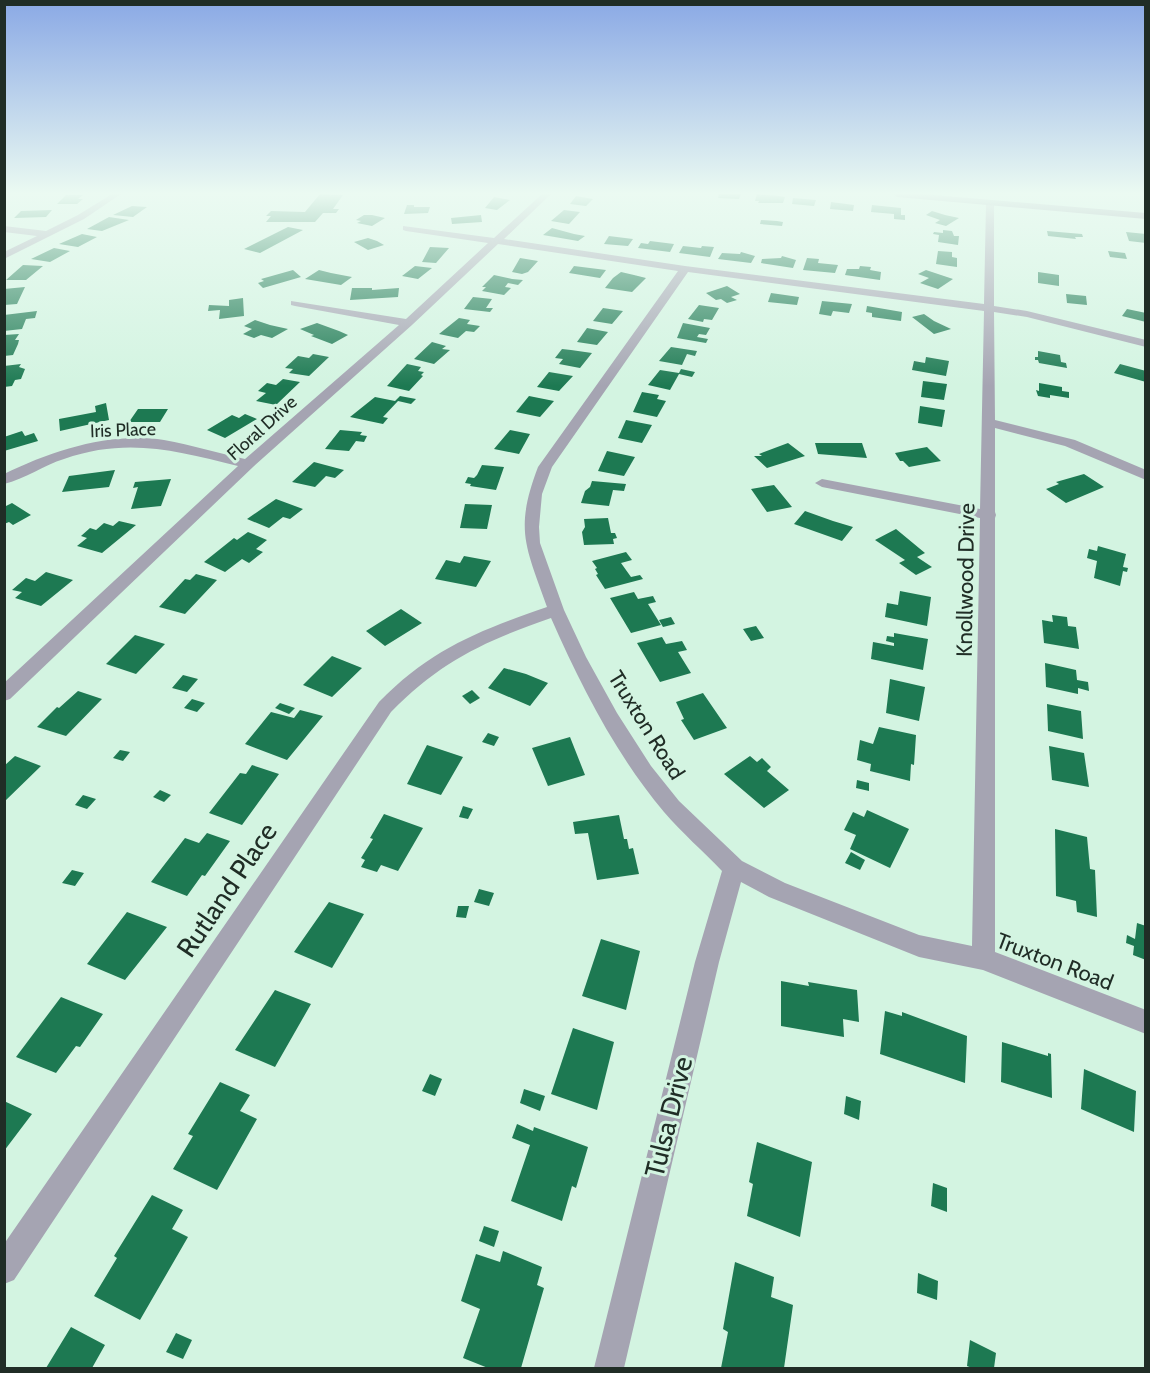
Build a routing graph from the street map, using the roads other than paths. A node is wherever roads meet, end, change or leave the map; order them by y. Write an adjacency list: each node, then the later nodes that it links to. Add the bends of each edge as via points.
1 (478, 258): 7 (street, Floral Drive)
2 (605, 258): 4 (street)
3 (989, 258): 6 (street, Knollwood Drive)
4 (685, 269): 6 (street); 15 (street, Truxton Road, via 537,483 532,543)
5 (295, 303): 7 (street)
6 (989, 308): 8 (street); 9 (street, Knollwood Drive)
7 (408, 322): 10 (street, Floral Drive)
8 (1146, 344)
9 (990, 423): 11 (street, via 1081,445); 14 (street, Knollwood Drive)
10 (248, 464): 12 (street, Iris Place, via 152,443 103,445 46,459); 16 (street, Floral Drive)
11 (1146, 476)
12 (4, 480)
13 (822, 483): 14 (street)
14 (989, 515): 18 (street, Knollwood Drive)
15 (556, 610): 17 (street, Truxton Road, via 610,718 644,772 672,807); 20 (street, Rutland Place, via 460,646 416,675 385,707)
16 (4, 694)
17 (734, 868): 18 (street, Truxton Road, via 777,890 919,946); 21 (street, Tulsa Drive, via 707,962)
18 (983, 958): 19 (street, Truxton Road)
19 (1146, 1022)
20 (4, 1270)
21 (609, 1368)

